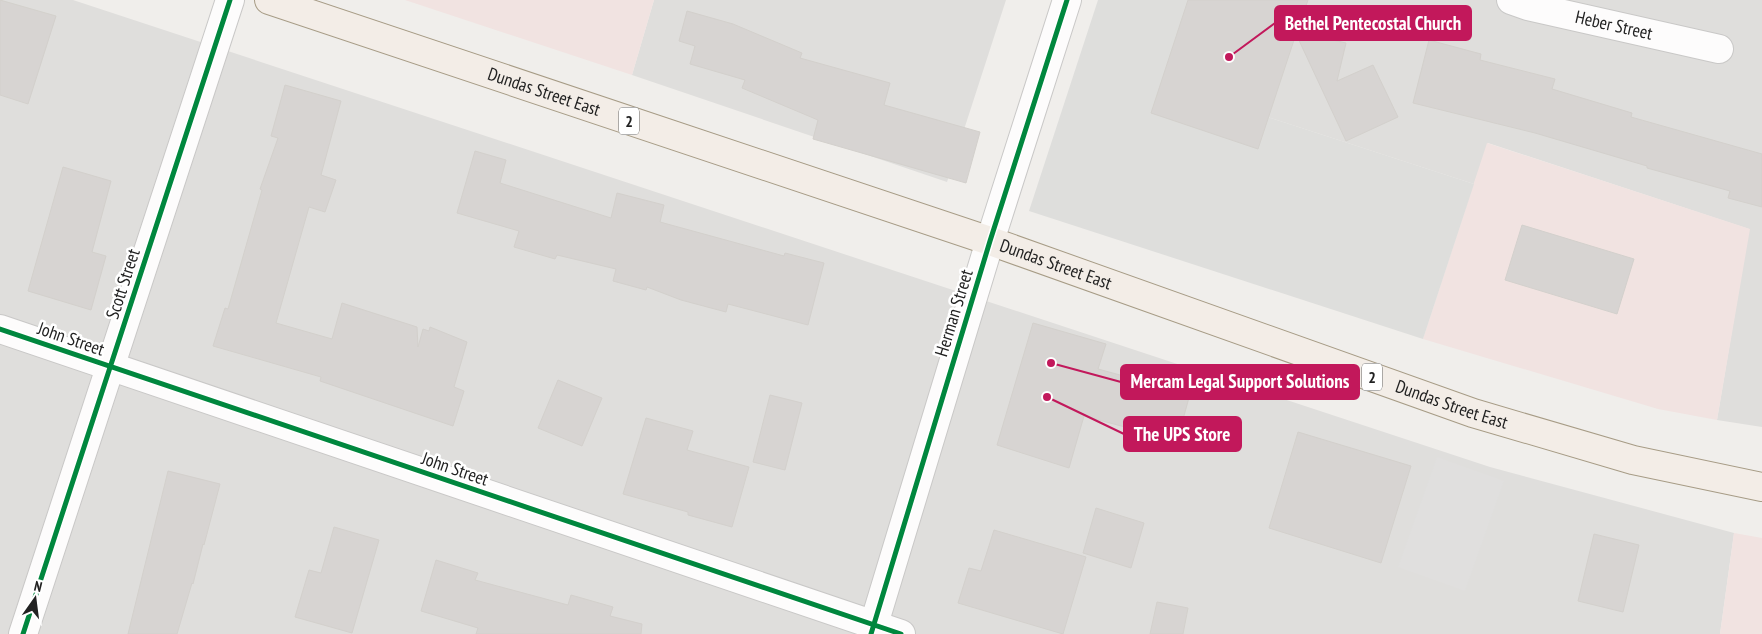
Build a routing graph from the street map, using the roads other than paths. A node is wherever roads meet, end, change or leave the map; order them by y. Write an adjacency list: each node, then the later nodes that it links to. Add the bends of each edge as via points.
1 (230, 0): 8 (street, Scott Street)
2 (269, 0): 6 (main road, Dundas Street East / 2)
3 (1067, 0): 6 (street, Herman Street)
4 (1511, 0): 5 (street, Heber Street)
5 (1719, 49)
6 (990, 241): 9 (main road, Dundas Street East / 2, via 1473,413 1633,460); 10 (street, Herman Street)
7 (0, 329): 8 (street, John Street)
8 (110, 367): 10 (street, John Street); 11 (street, Scott Street)
9 (1762, 487)
10 (872, 630): 12 (street, John Street)
11 (23, 634)
12 (901, 634)

